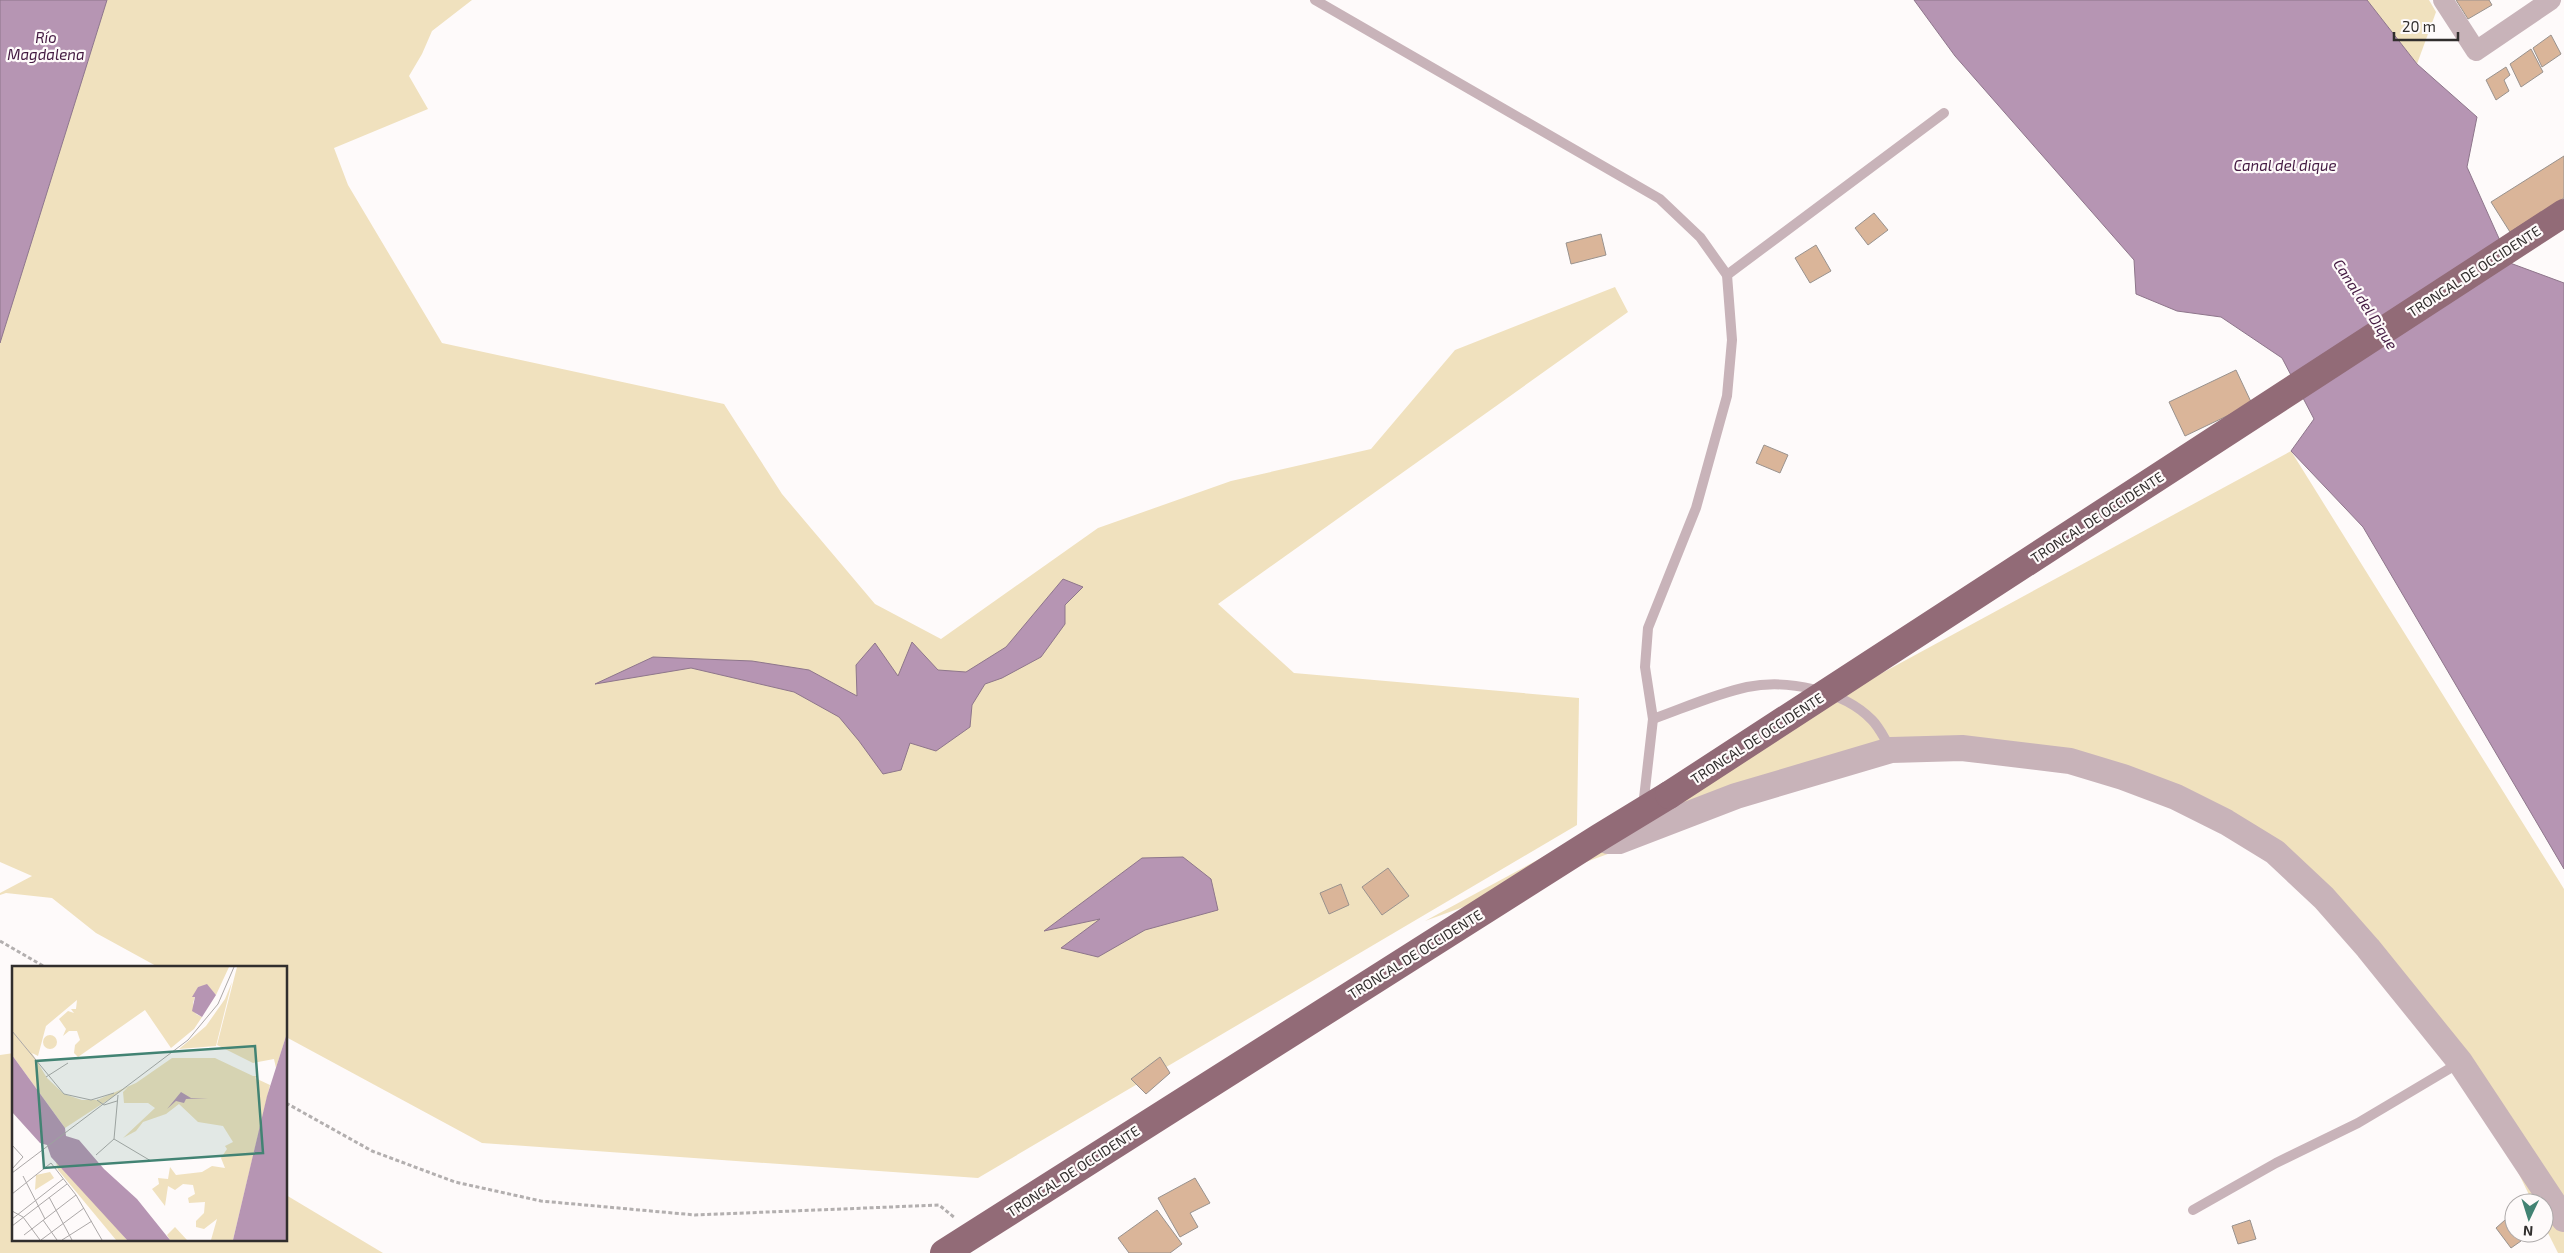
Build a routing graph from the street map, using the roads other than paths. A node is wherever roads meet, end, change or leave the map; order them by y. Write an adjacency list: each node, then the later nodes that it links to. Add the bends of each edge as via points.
1 (1315, 0): 6 (lane, via 1660,199 1700,237)
2 (2443, 0): 3 (street, via 2476,51)
3 (2551, 0)
4 (1944, 113): 6 (lane)
5 (2564, 213): 9 (highway, TRONCAL DE OCCIDENTE, bridge)
6 (1727, 275): 7 (lane, via 1732,340 1727,396 1696,508 1648,628 1646,667)
7 (1653, 719): 8 (lane, via 1748,687 1806,687 1845,701 1861,711 1872,720); 9 (lane)
8 (1891, 750): 10 (street, via 1736,796 1619,841); 11 (street, via 1962,748 2070,761 2176,797 2226,822 2275,852 2324,898)
9 (1643, 811): 10 (highway, TRONCAL DE OCCIDENTE)
10 (1600, 837): 14 (highway, TRONCAL DE OCCIDENTE)
11 (2460, 1062): 12 (lane, via 2358,1123 2276,1163); 13 (street)
12 (2193, 1210)
13 (2564, 1219)
14 (955, 1245)

